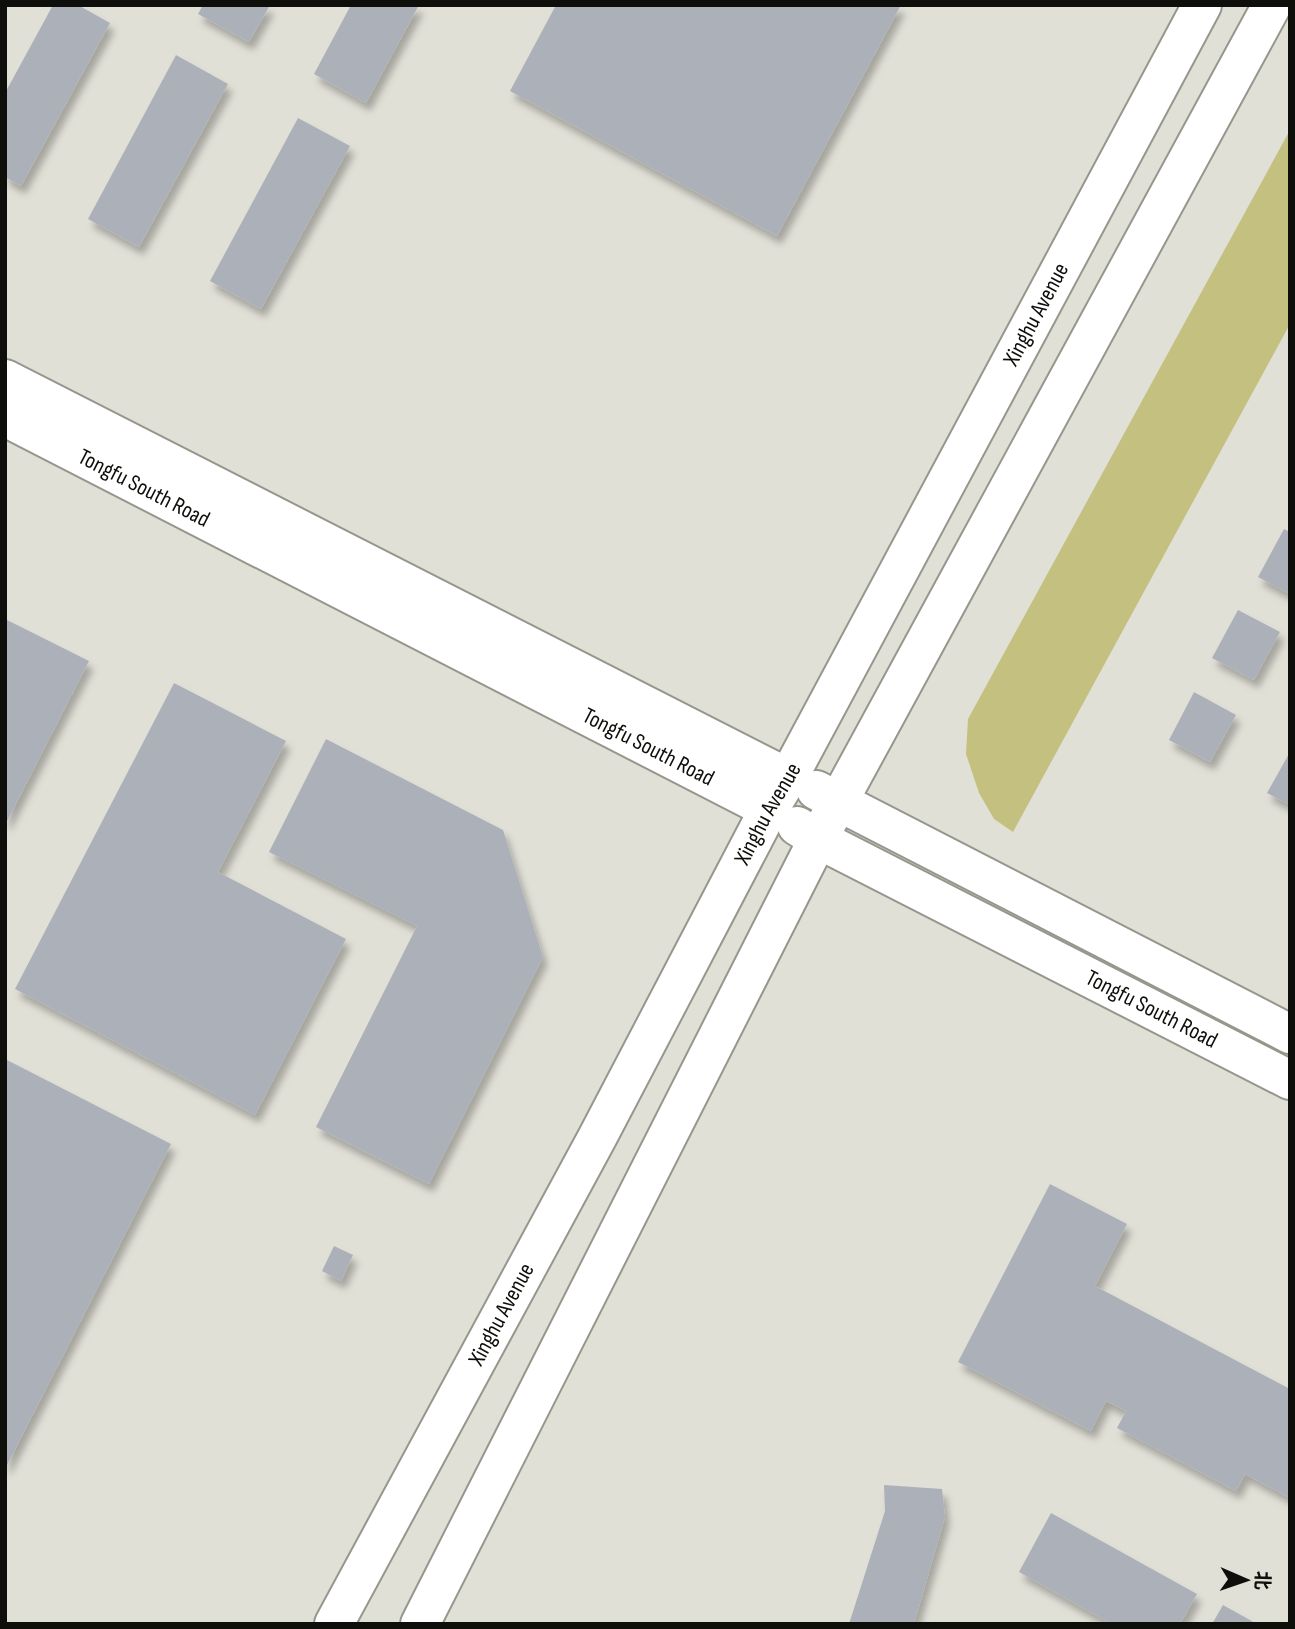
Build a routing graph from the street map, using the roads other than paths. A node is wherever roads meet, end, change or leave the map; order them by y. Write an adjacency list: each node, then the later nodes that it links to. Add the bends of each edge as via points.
1 (1202, 5): 5 (main road, Xinghu Avenue)
2 (1272, 5): 6 (main road)
3 (5, 379): 5 (main road, Tongfu South Road)
4 (5, 417): 5 (main road, Tongfu South Road)
5 (779, 794): 6 (main road, Tongfu South Road); 7 (main road, Tongfu South Road); 10 (main road, Xinghu Avenue)
6 (838, 800): 7 (main road); 8 (main road, Tongfu South Road)
7 (818, 839): 9 (main road, Tongfu South Road); 11 (main road)
8 (1290, 1034)
9 (1290, 1080)
10 (334, 1624)
11 (420, 1624)

